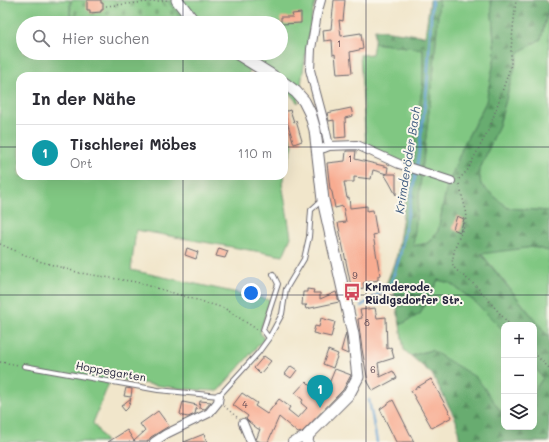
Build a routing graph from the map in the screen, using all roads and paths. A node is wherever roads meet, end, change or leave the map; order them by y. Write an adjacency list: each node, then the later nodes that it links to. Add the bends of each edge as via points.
1 (170, 0): 5 (path)
2 (177, 0): 6 (street)
3 (321, 0): 10 (street, via 311,49 310,70 324,123)
4 (516, 0): 15 (path, via 511,64 490,127 467,170 458,180 467,214 452,263 454,269 476,286)
5 (106, 6)
6 (190, 16)
7 (247, 60): 8 (street)
8 (267, 72)
9 (288, 86): 10 (street, via 304,101)
10 (323, 148): 11 (street, via 357,145 400,164); 12 (street)
11 (451, 181)
12 (323, 200): 17 (lane, via 312,210 304,259 286,289 282,314); 24 (street, via 353,334 358,377 349,394)
13 (0, 244): 16 (path, via 39,261 80,273 136,282 224,308 260,331)
14 (273, 274): 16 (lane, via 278,284)
15 (507, 322)
16 (263, 330): 17 (lane)
17 (269, 338): 22 (lane)
18 (537, 356): 21 (path)
19 (0, 362): 20 (path)
20 (24, 366): 22 (lane, Hoppegarten)
21 (549, 368)
22 (218, 399): 23 (path); 25 (street, via 209,414)
23 (243, 423): 26 (street)
24 (308, 438): 27 (street)
25 (154, 442)
26 (251, 442)
27 (292, 442)

